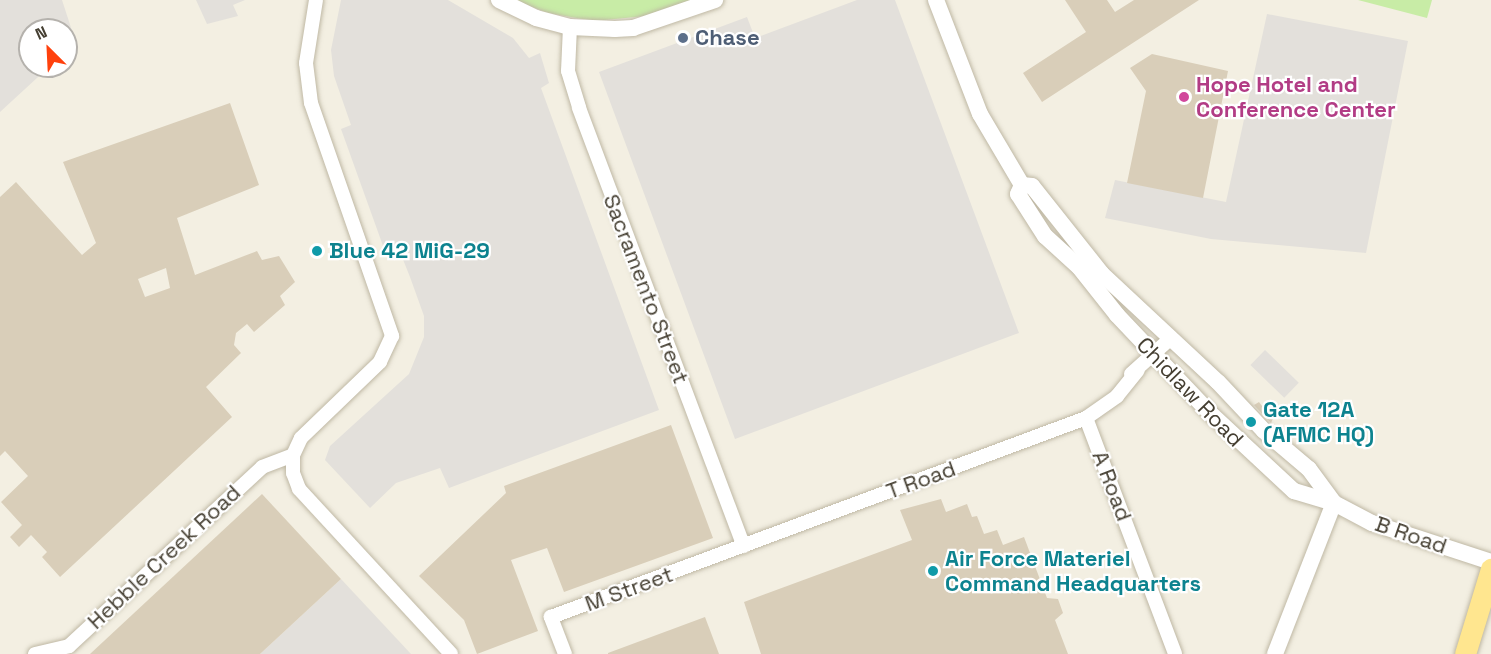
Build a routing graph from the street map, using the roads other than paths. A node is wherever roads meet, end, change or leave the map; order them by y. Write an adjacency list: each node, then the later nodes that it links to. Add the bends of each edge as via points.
1 (316, 0): 10 (street, via 306,63 311,103 392,336 380,362 301,438)
2 (499, 0): 5 (street, via 536,18)
3 (715, 0): 5 (street, via 633,28)
4 (936, 0): 6 (street, Chidlaw Road, via 980,114)
5 (570, 27): 12 (street, Sacramento Street, via 568,71 579,108)
6 (1022, 185): 7 (street, Chidlaw Road, via 1034,188 1102,274); 8 (street, Chidlaw Road, via 1018,194 1045,236 1080,267)
7 (1171, 338): 8 (street, T Road); 11 (street, Chidlaw Road, via 1229,393 1246,402 1275,438 1309,469)
8 (1154, 355): 9 (street, T Road, via 1127,376); 11 (street, Chidlaw Road, via 1278,478 1294,491)
9 (1091, 415): 12 (street, T Road); 18 (street, A Road)
10 (293, 455): 15 (street, Hebble Creek Road, via 262,467 69,646); 16 (street, via 299,489)
11 (1334, 502): 13 (street, B Road, via 1372,523); 19 (street)
12 (744, 546): 17 (street, M Street, via 551,617)
13 (1491, 562)
14 (1491, 569): 20 (main road)
15 (35, 654)
16 (451, 654)
17 (565, 654)
18 (1175, 654)
19 (1275, 654)
20 (1465, 654)

